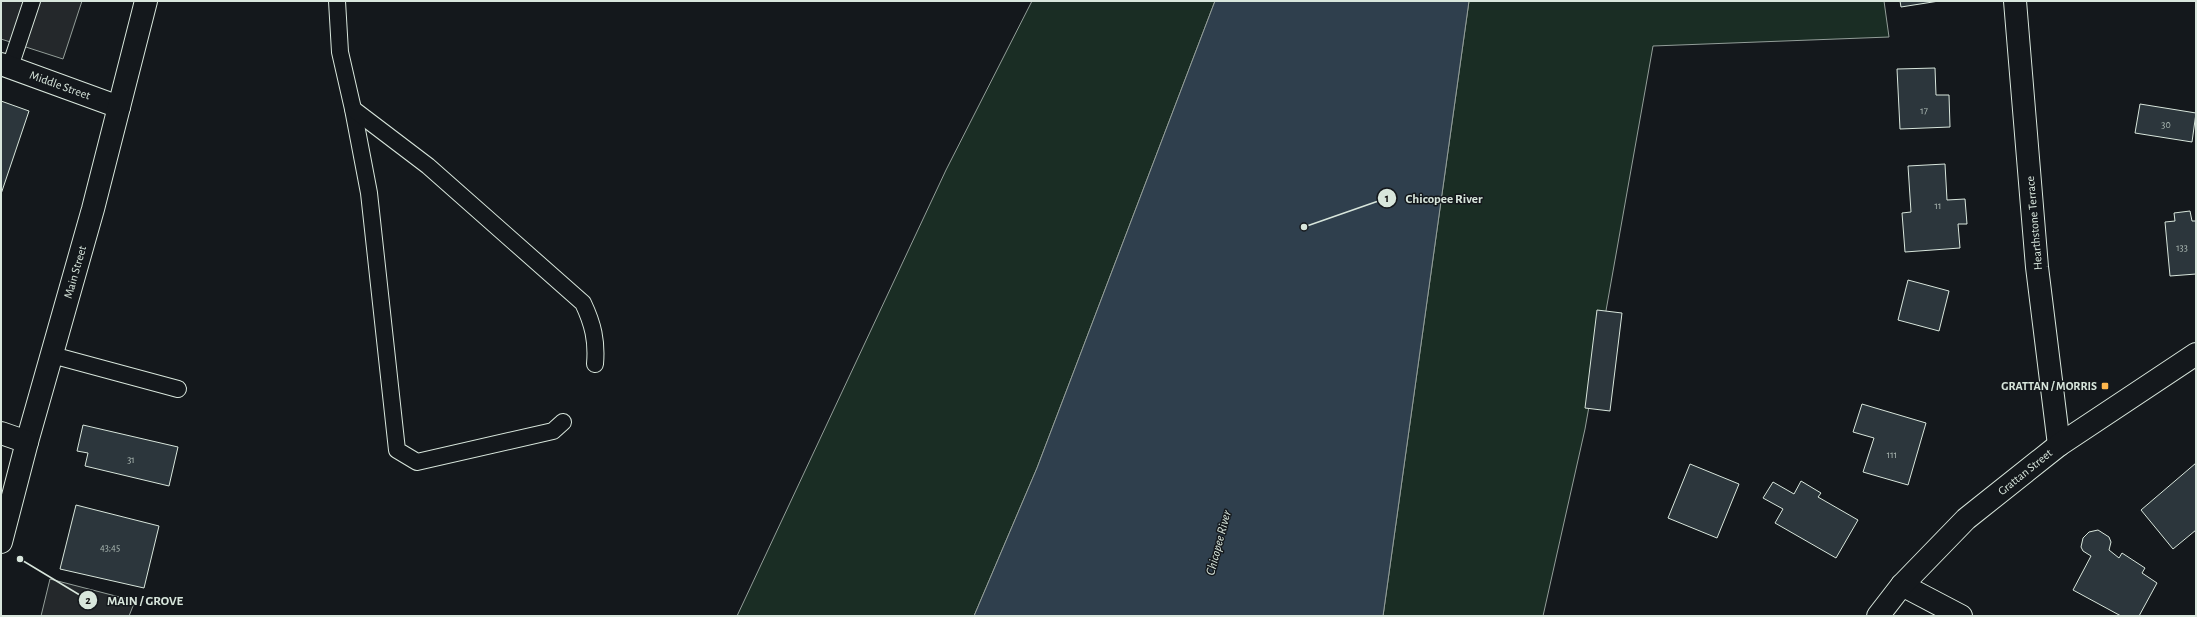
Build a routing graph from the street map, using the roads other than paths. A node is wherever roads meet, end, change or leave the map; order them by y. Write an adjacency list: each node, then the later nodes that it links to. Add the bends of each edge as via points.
1 (32, 1): 5 (lane)
2 (146, 1): 6 (street, Main Street)
3 (337, 1): 7 (lane, via 340,52)
4 (2015, 1): 15 (street, Hearthstone Terrace, via 2037,267)
5 (5, 65): 6 (street, Middle Street)
6 (120, 107): 9 (street, Main Street)
7 (354, 110): 10 (lane, via 428,166 583,303 592,320 595,335); 12 (lane, via 368,193 397,450 417,462 553,431)
8 (2196, 354): 15 (street, Grattan Street)
9 (52, 355): 11 (lane); 14 (street, Main Street)
10 (594, 364)
11 (178, 390)
12 (563, 422)
13 (1, 433): 14 (street)
14 (27, 442): 16 (street, Main Street)
15 (2059, 445): 17 (street, Grattan Street, via 1966,519)
16 (1, 542)
17 (1902, 585): 18 (street, Grattan Street); 19 (street)
18 (1878, 616)
19 (1961, 616)

